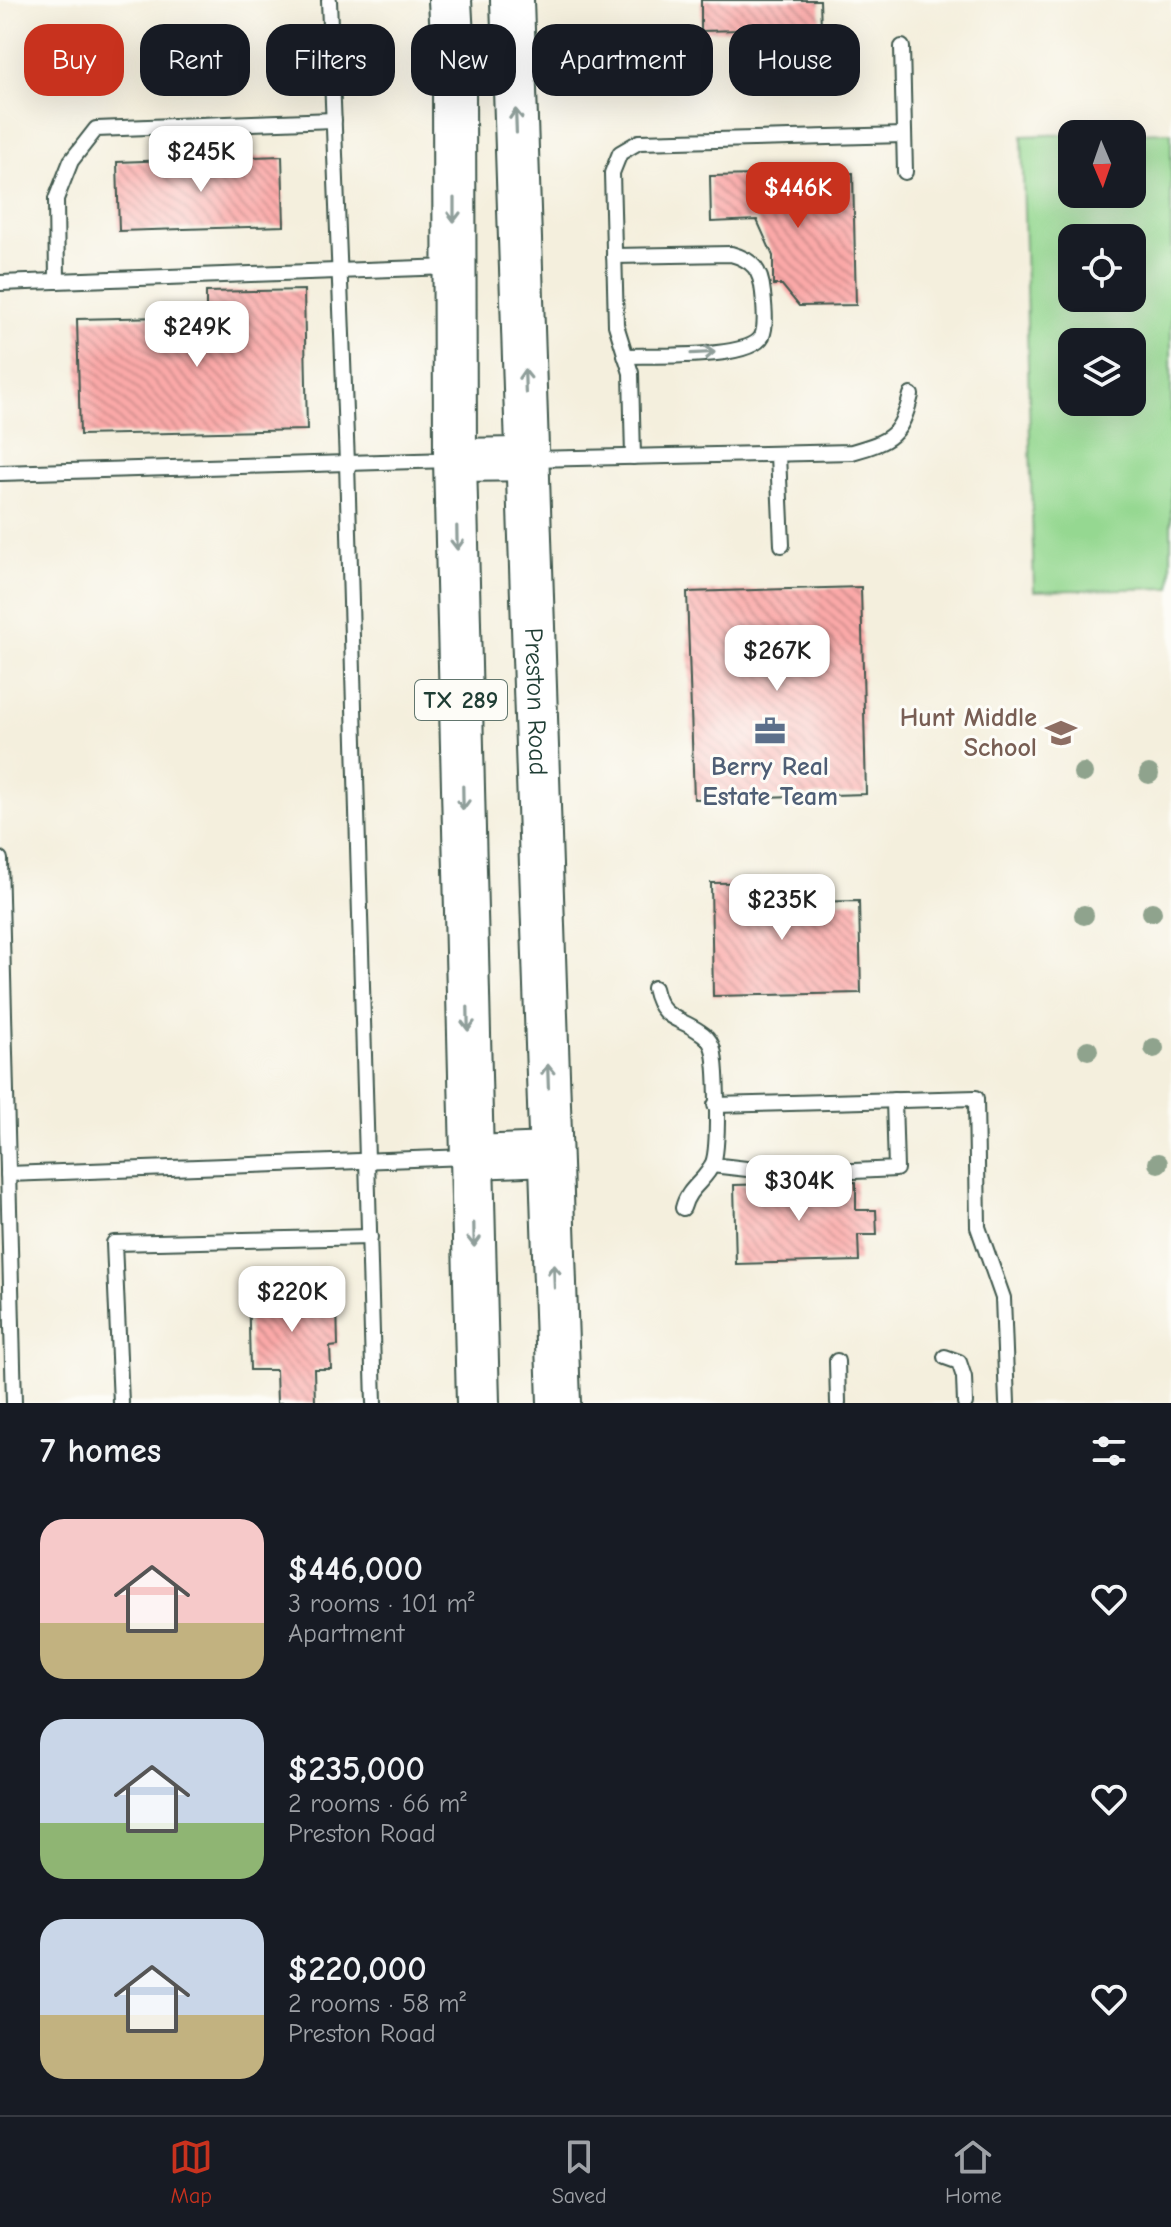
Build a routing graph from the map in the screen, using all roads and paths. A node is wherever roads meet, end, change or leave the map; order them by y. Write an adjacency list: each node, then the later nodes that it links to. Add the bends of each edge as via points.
1 (329, 0): 5 (lane)
2 (450, 0): 9 (main road, TX 289, one-way to 9)
3 (512, 0): 17 (main road, Preston Road / TX 289, one-way to 3)
4 (902, 47): 6 (lane)
5 (334, 120): 10 (lane); 11 (lane, via 96,129 71,161 56,199)
6 (904, 135): 7 (lane); 8 (lane, via 639,142 620,153 612,173)
7 (905, 172)
8 (614, 256): 13 (lane, via 616,325); 13 (lane, one-way to 8, via 726,352 750,346 764,332 764,296 756,267 731,254)
9 (454, 267): 10 (lane); 18 (main road, TX 289)
10 (340, 271): 11 (lane); 19 (lane)
11 (57, 281): 12 (lane)
12 (0, 283)
13 (625, 356): 16 (lane, via 631,373)
14 (911, 395): 15 (lane, via 904,424 881,444 852,452)
15 (778, 455): 16 (lane); 21 (lane)
16 (633, 457): 17 (lane)
17 (528, 459): 18 (main road); 26 (main road, Preston Road / TX 289, one-way to 17)
18 (455, 460): 19 (lane); 27 (main road, TX 289, one-way to 27)
19 (347, 463): 20 (lane); 28 (lane)
20 (0, 473)
21 (782, 545)
22 (0, 859): 30 (lane)
23 (654, 988): 25 (lane, via 665,1014 712,1043)
24 (894, 1100): 25 (lane); 29 (lane, via 896,1169 791,1174); 42 (lane, via 976,1098 978,1227 1003,1298)
25 (715, 1105): 29 (lane)
26 (550, 1154): 27 (main road); 39 (main road, Preston Road / TX 289, one-way to 26)
27 (472, 1157): 28 (lane); 38 (main road, TX 289, one-way to 38)
28 (368, 1161): 30 (lane); 32 (lane)
29 (712, 1165): 31 (lane, via 686,1195)
30 (8, 1174): 35 (lane)
31 (683, 1208)
32 (370, 1237): 36 (lane, via 114,1243); 37 (lane)
33 (945, 1357): 41 (lane, via 959,1362)
34 (837, 1361): 40 (lane)
35 (14, 1403)
36 (121, 1403)
37 (374, 1403)
38 (478, 1403)
39 (559, 1403)
40 (838, 1403)
41 (965, 1403)
42 (1007, 1403)

